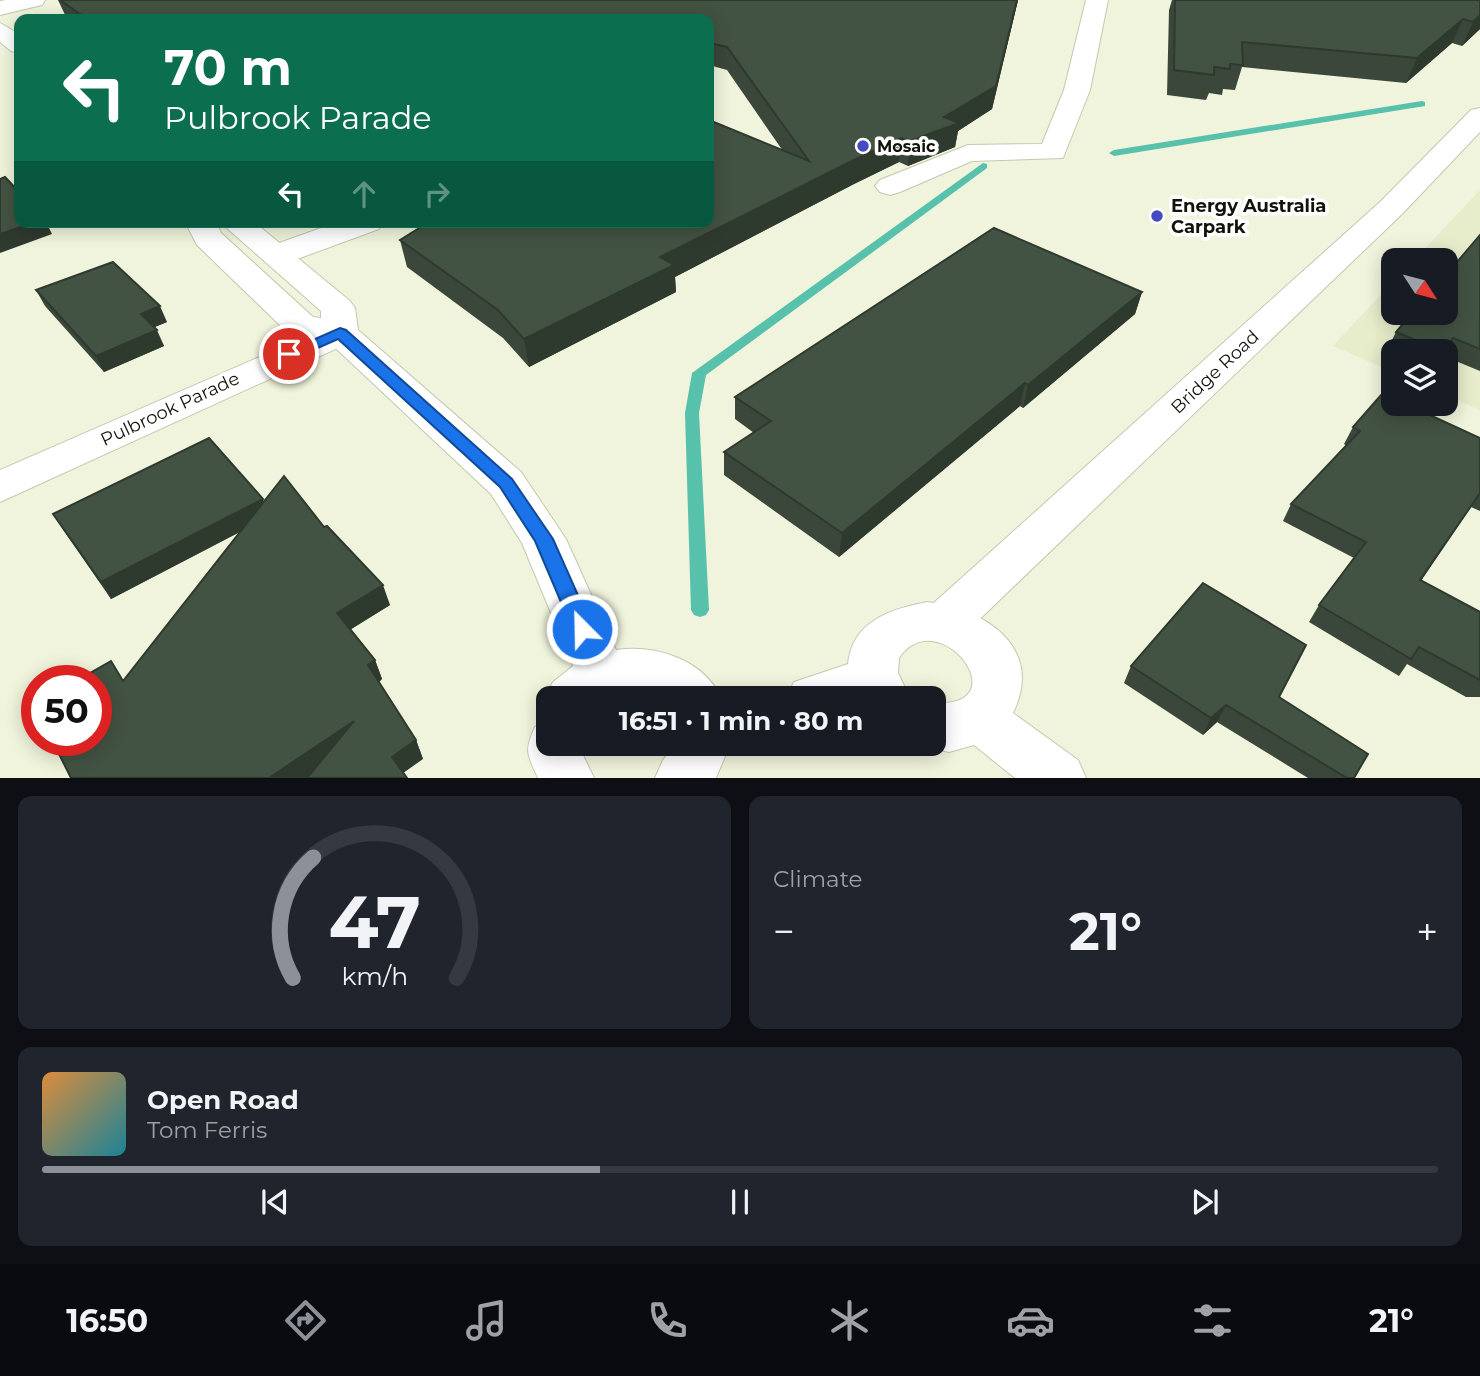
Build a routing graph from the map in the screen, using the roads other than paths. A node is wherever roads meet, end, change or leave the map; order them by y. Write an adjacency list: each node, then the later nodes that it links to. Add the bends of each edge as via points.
1 (34, 0): 3 (street)
2 (1097, 0): 7 (street, via 1077,90 1053,152 968,153)
3 (0, 8)
4 (0, 30): 5 (street)
5 (14, 42)
6 (1480, 116): 14 (street, Bridge Road, via 1391,208)
7 (890, 186)
8 (203, 228): 12 (street, via 208,238 301,325)
9 (243, 228): 11 (street)
10 (351, 228): 11 (street)
11 (277, 255): 12 (street, via 338,308)
12 (340, 333): 13 (street, Pulbrook Parade); 15 (street, via 506,483 543,539)
13 (0, 487)
14 (944, 623): 17 (street, via 906,624 890,632 873,660); 18 (street, via 979,641 998,672 999,689 992,705)
15 (587, 686): 16 (street, via 623,669 665,674)
16 (685, 686)
17 (878, 686)
18 (956, 723): 23 (street)
19 (555, 756): 21 (street)
20 (698, 756): 22 (street)
21 (566, 778)
22 (683, 778)
23 (1058, 778)

